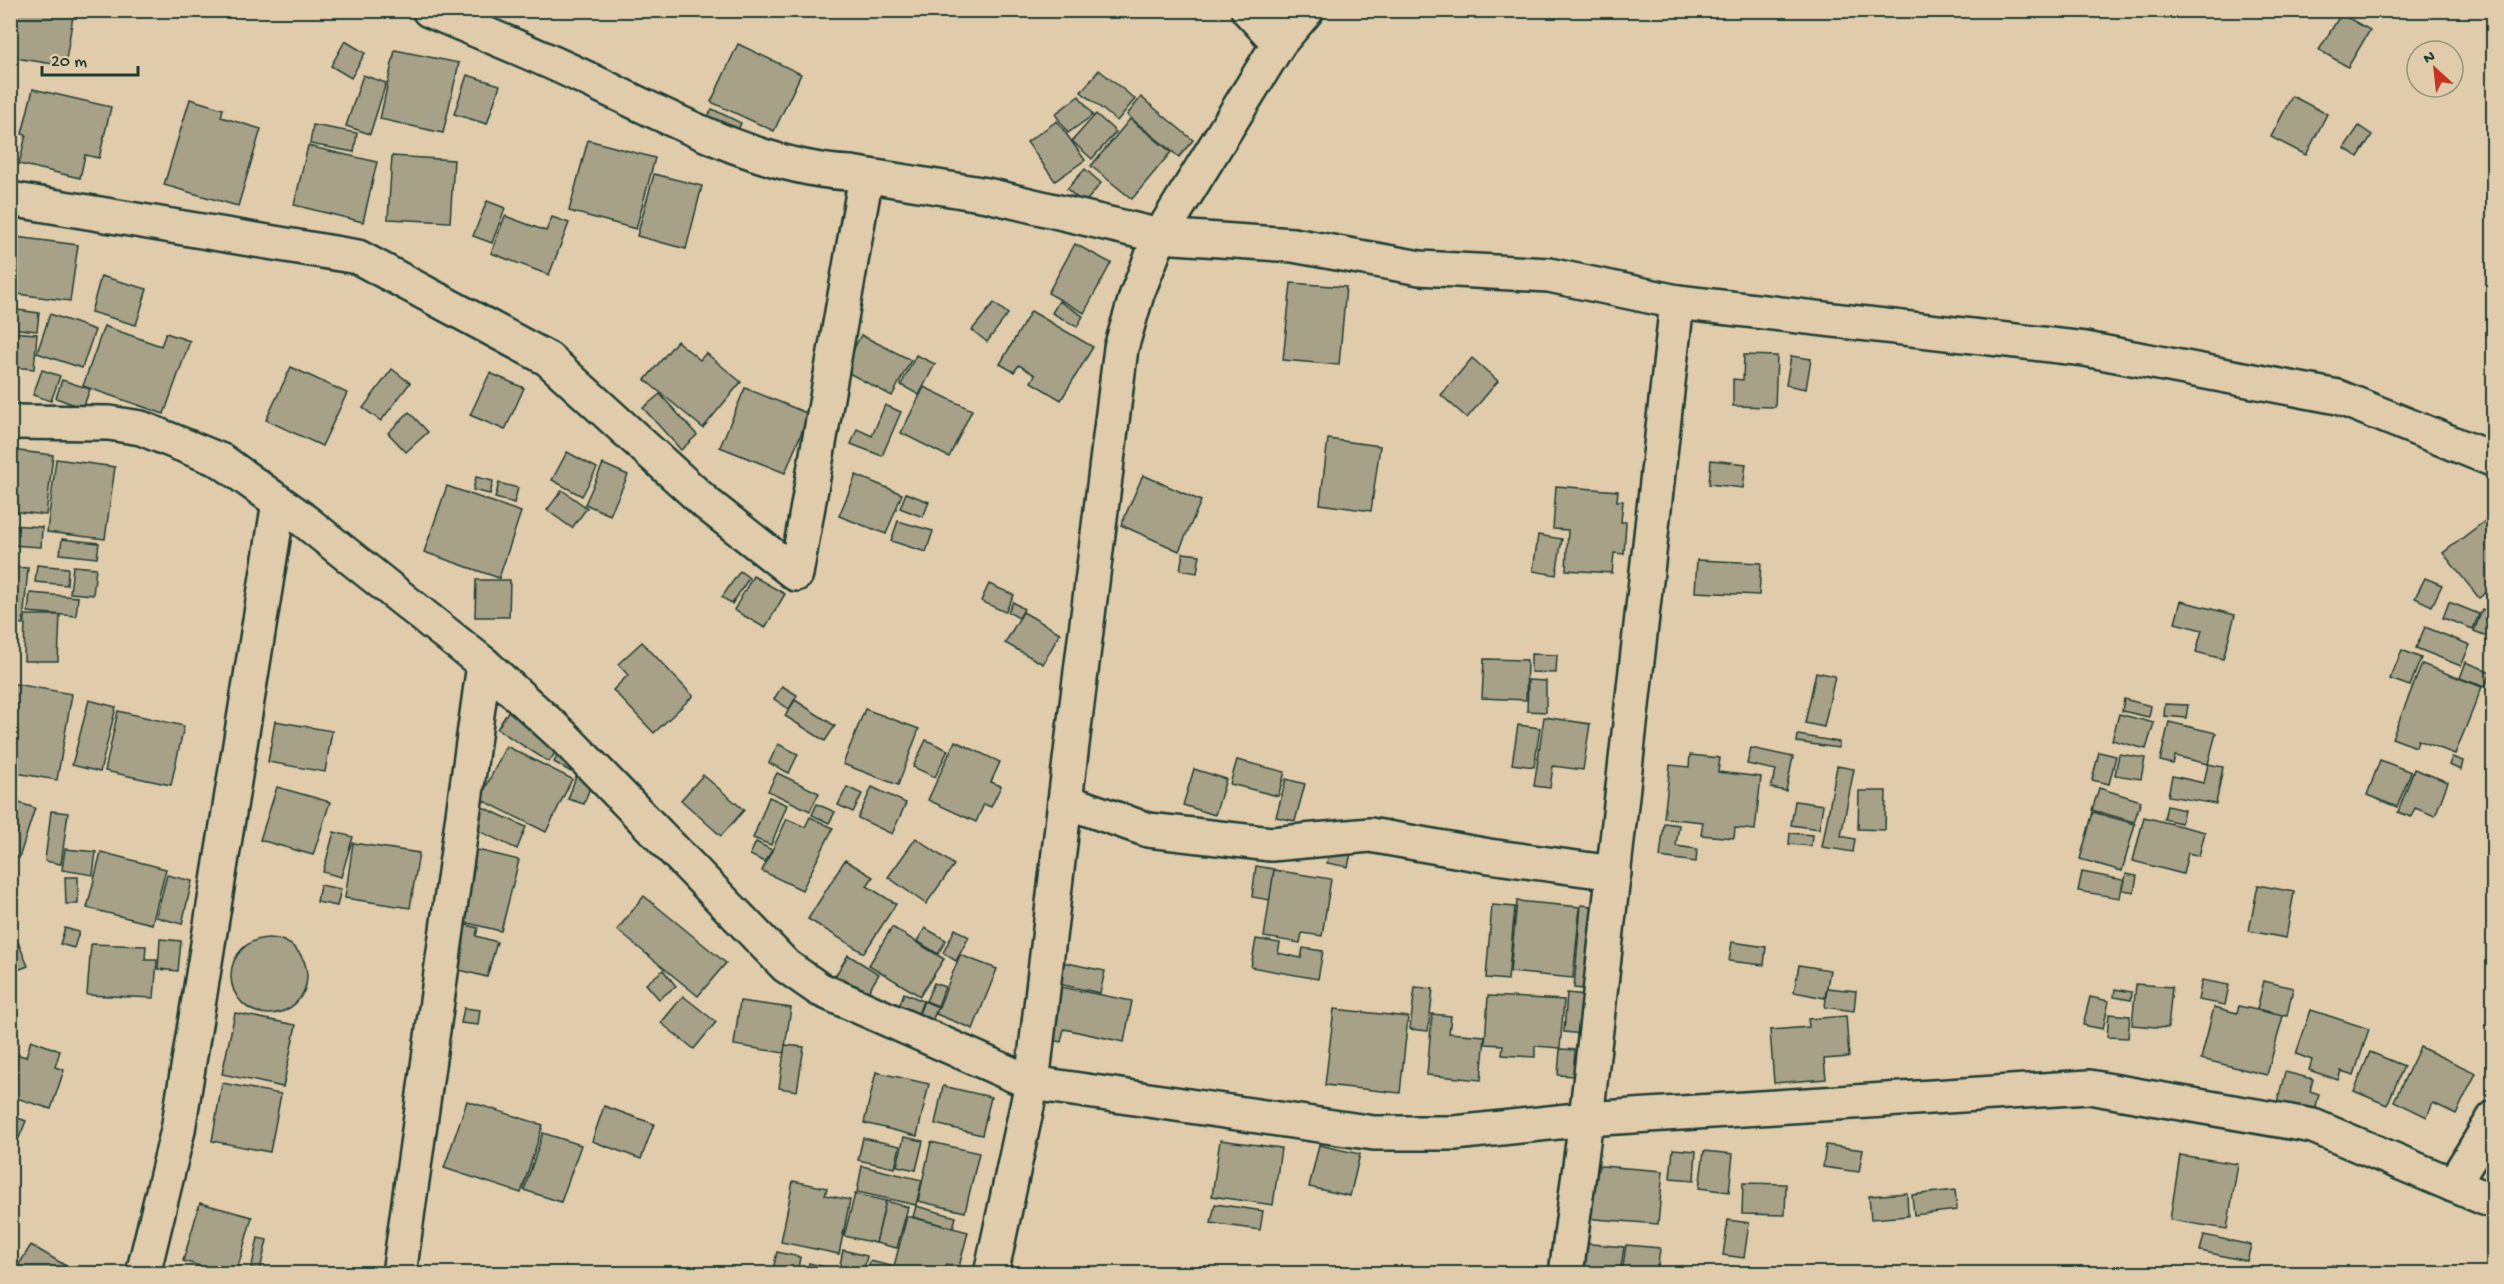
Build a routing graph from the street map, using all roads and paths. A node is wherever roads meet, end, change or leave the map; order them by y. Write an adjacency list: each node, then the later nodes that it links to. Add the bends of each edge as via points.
1 (429, 10): 5 (street, via 546,59 711,137 829,173)
2 (1248, 10): 4 (street)
3 (1307, 10): 4 (street)
4 (1279, 44): 7 (street)
5 (866, 176): 6 (street, via 796,574 707,504 548,359 358,258); 7 (street, via 987,195)
6 (10, 199)
7 (1160, 236): 8 (street, via 1293,246 1420,268 1549,275); 13 (street, via 1121,348)
8 (1677, 302): 10 (street, via 2085,349 2338,397); 14 (street)
9 (10, 422): 11 (street, via 109,423 141,428 222,461)
10 (2493, 460)
11 (279, 502): 12 (street); 20 (street, via 178,1130)
12 (484, 664): 15 (street, via 564,737 786,966 819,989); 21 (street)
13 (1065, 801): 14 (street, via 1148,830 1271,844 1370,835); 15 (street)
14 (1614, 873): 17 (street)
15 (1032, 1083): 17 (street, via 1374,1133 1455,1132); 22 (street)
16 (2493, 1118): 18 (street)
17 (1586, 1119): 18 (street, via 2089,1087 2313,1126); 23 (street)
18 (2454, 1185): 19 (street)
19 (2493, 1202)
20 (143, 1274)
21 (399, 1274)
22 (991, 1274)
23 (1566, 1274)

